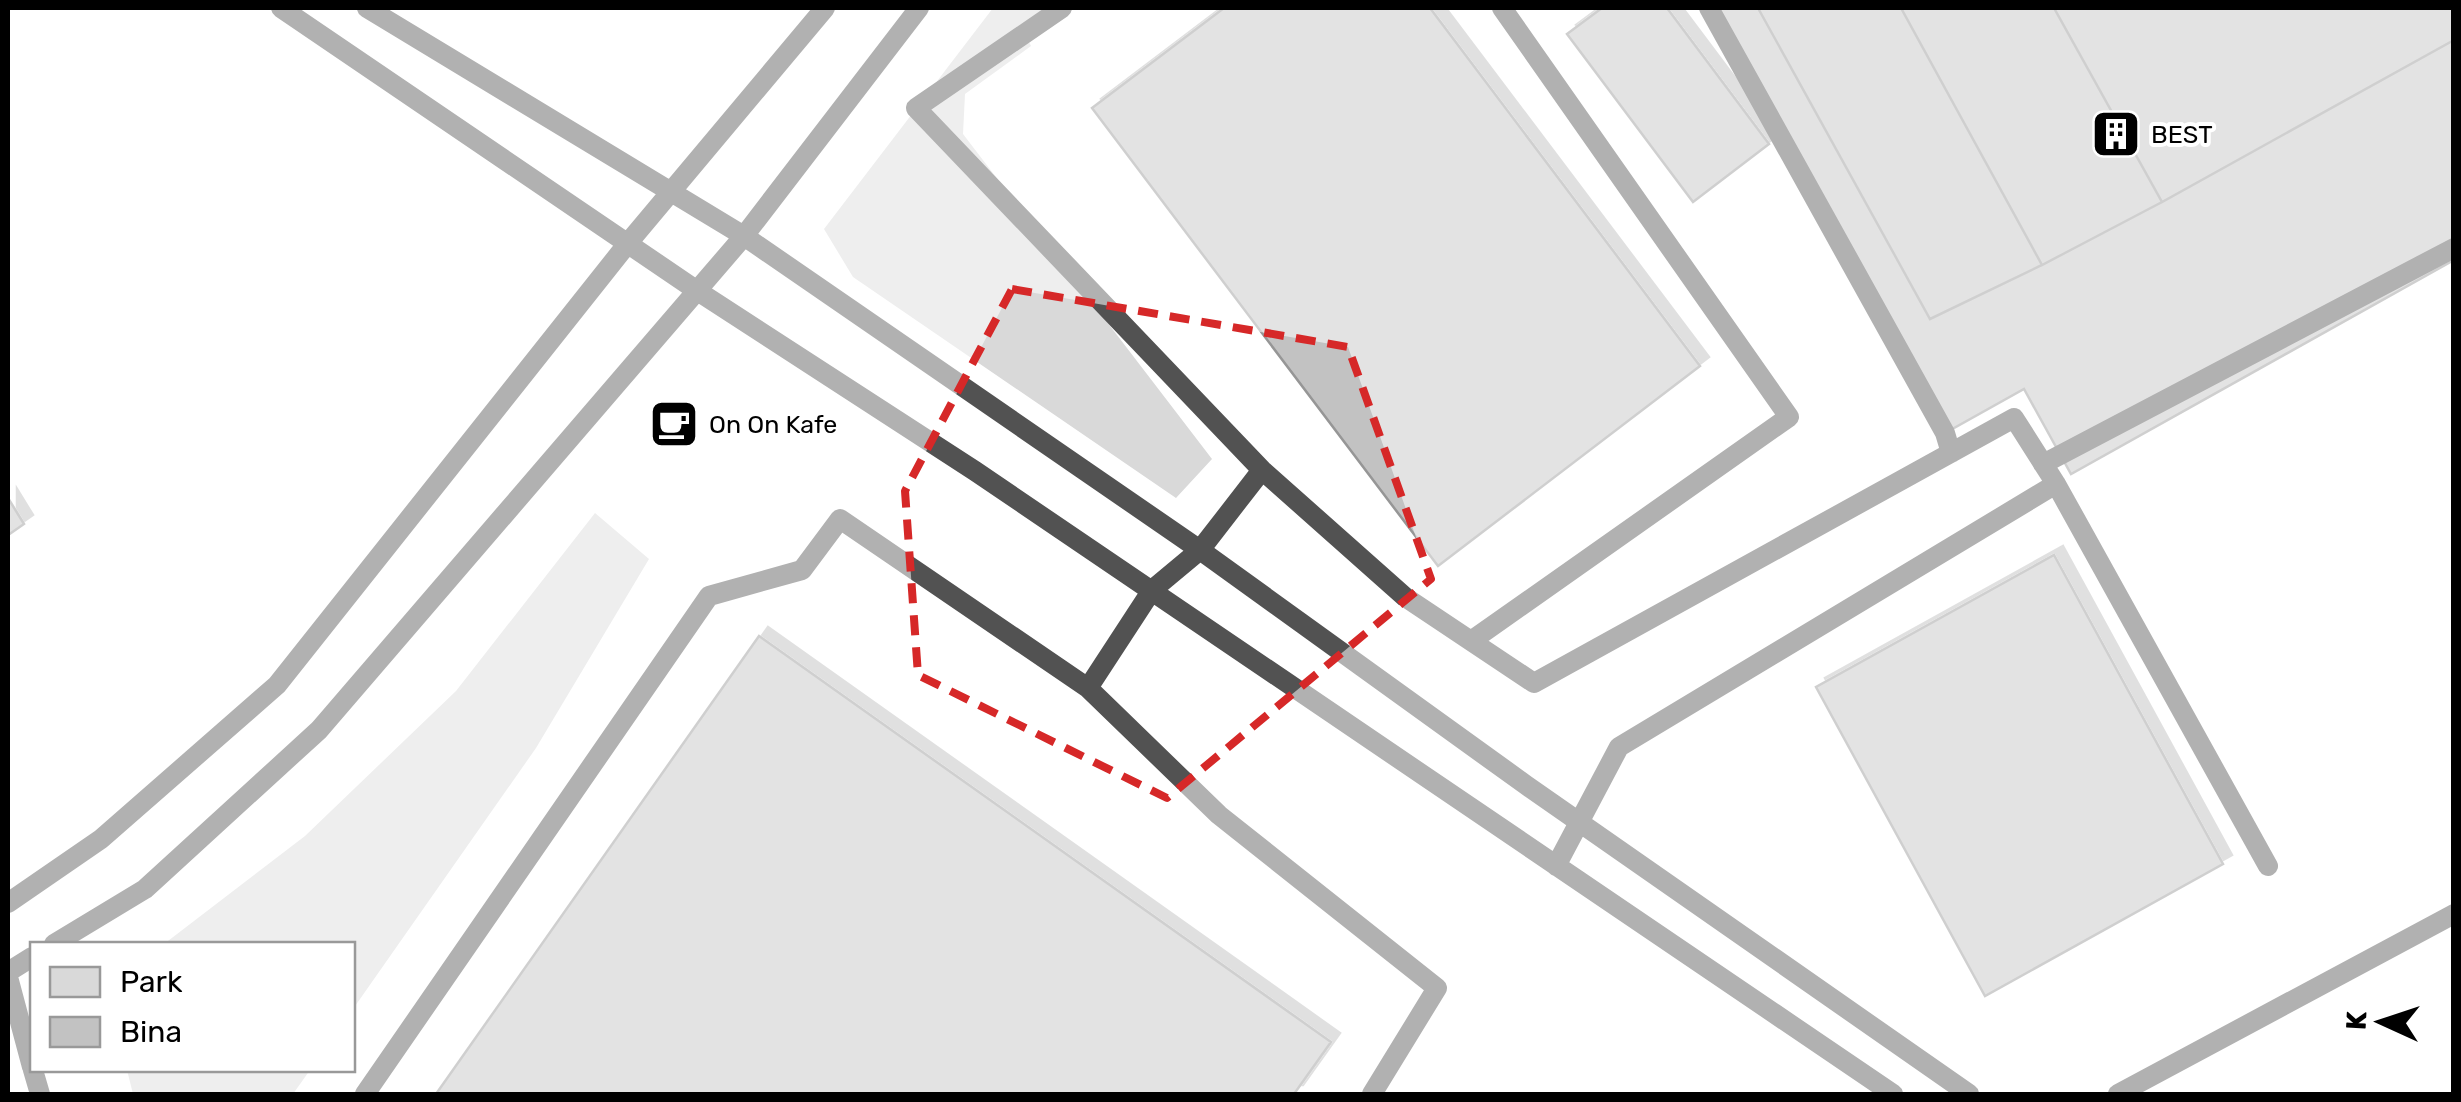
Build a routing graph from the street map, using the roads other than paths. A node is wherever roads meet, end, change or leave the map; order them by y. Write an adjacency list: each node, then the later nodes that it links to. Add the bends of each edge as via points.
1 (281, 8): 10 (lane)
2 (366, 8): 8 (lane)
3 (826, 8): 8 (lane)
4 (919, 8): 9 (lane)
5 (1062, 8): 15 (lane, via 916,108)
6 (1502, 8): 19 (lane, via 1789,416)
7 (1709, 8): 13 (lane)
8 (672, 190): 9 (lane); 10 (lane)
9 (744, 236): 12 (lane); 17 (lane)
10 (628, 242): 12 (lane); 24 (lane, via 277,685 101,839)
11 (2454, 248): 14 (lane)
12 (696, 290): 18 (lane); 26 (lane, via 319,730 145,890)
13 (1951, 453): 14 (lane, via 2014,418); 19 (lane, via 1534,683)
14 (2044, 464): 16 (lane)
15 (1262, 470): 17 (lane); 19 (lane, via 1405,597)
16 (2056, 484): 21 (lane, via 1619,746); 23 (lane)
17 (1200, 550): 18 (lane); 21 (lane)
18 (1152, 590): 20 (lane); 22 (lane)
19 (1471, 641)
20 (1088, 688): 30 (lane, via 840,519 802,570 709,596); 31 (lane, via 1219,816 1437,988)
21 (1578, 821): 22 (lane); 33 (lane)
22 (1556, 866): 32 (lane)
23 (2268, 866)
24 (8, 902)
25 (2454, 914): 34 (lane)
26 (57, 942)
27 (30, 958): 28 (lane)
28 (8, 975): 29 (lane)
29 (30, 1057)
30 (365, 1094)
31 (1372, 1094)
32 (1893, 1094)
33 (1969, 1094)
34 (2118, 1094)

